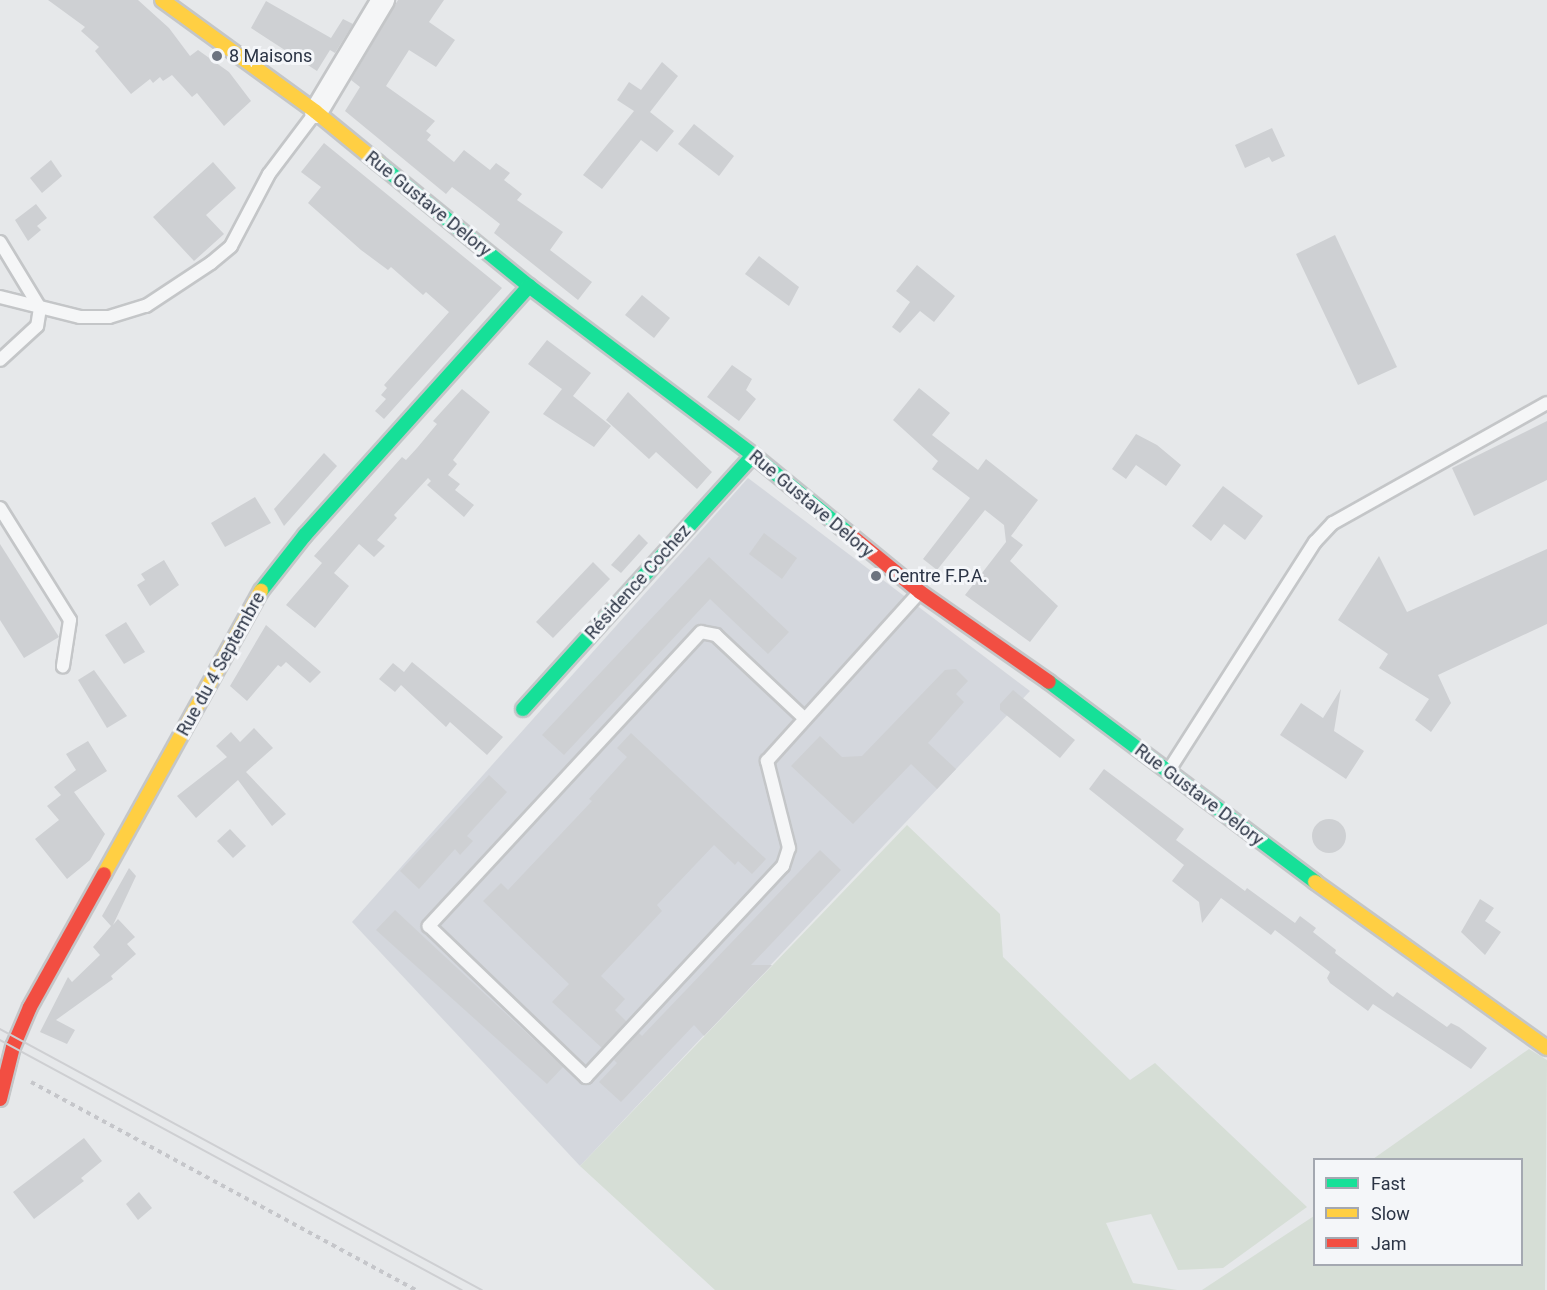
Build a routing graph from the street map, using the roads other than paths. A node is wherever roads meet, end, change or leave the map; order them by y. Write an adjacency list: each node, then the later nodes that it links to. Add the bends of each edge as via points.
1 (162, 0): 3 (street, Rue Gustave Delory)
2 (384, 0): 3 (street)
3 (316, 112): 5 (street, Rue Gustave Delory); 7 (lane, via 269,174 241,233 211,263 146,306 109,316 80,317)
4 (0, 242): 7 (lane)
5 (529, 286): 10 (street, Rue Gustave Delory); 20 (street, Rue du 4 Septembre, via 263,588 34,999 7,1069)
6 (0, 297): 7 (lane)
7 (40, 308): 8 (lane, via 37,326)
8 (0, 360)
9 (1547, 403): 16 (lane, via 1333,523 1315,542)
10 (753, 455): 12 (street, Rue Gustave Delory); 14 (street, Résidence Cochez)
11 (0, 508): 13 (lane, via 70,620)
12 (920, 592): 15 (lane); 16 (street, Rue Gustave Delory)
13 (63, 666)
14 (523, 709)
15 (804, 718): 15 (lane, via 767,760 789,848 787,859 586,1077 429,926 701,632 716,635)
16 (1169, 771): 17 (street, Rue Gustave Delory, via 1333,896)
17 (1471, 993): 18 (street, Rue Gustave Delory); 19 (street, Rue Gustave Delory)
18 (1547, 1031)
19 (1547, 1048)
20 (0, 1099)

